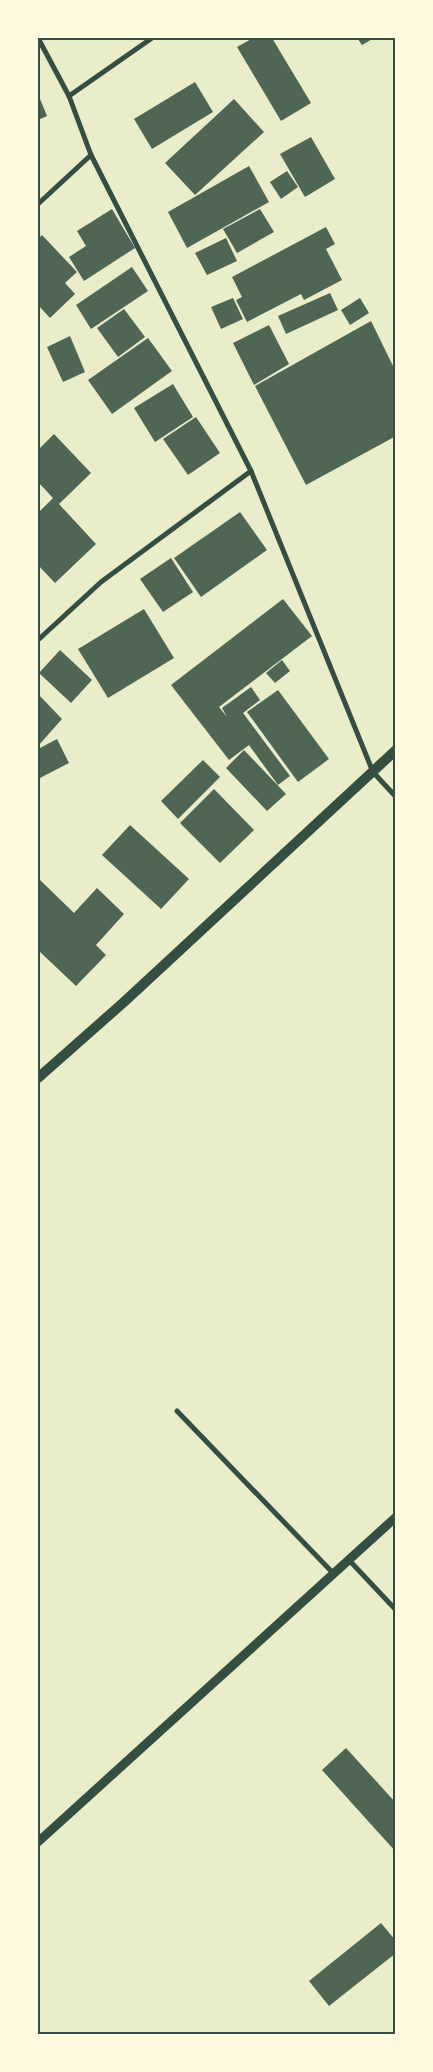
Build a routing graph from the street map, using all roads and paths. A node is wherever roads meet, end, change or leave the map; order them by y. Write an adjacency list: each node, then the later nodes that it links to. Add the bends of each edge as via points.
1 (38, 38): 3 (street)
2 (152, 38): 3 (street)
3 (69, 96): 4 (street)
4 (91, 155): 5 (street); 6 (street)
5 (38, 204)
6 (251, 471): 7 (street, via 101,582); 9 (street)
7 (38, 640)
8 (396, 750): 9 (main road)
9 (372, 772): 10 (street); 11 (main road)
10 (396, 797)
11 (38, 1078)
12 (178, 1411): 15 (street)
13 (396, 1517): 14 (street)
14 (348, 1560): 15 (street); 16 (street)
15 (332, 1573): 17 (street)
16 (396, 1610)
17 (38, 1842)

